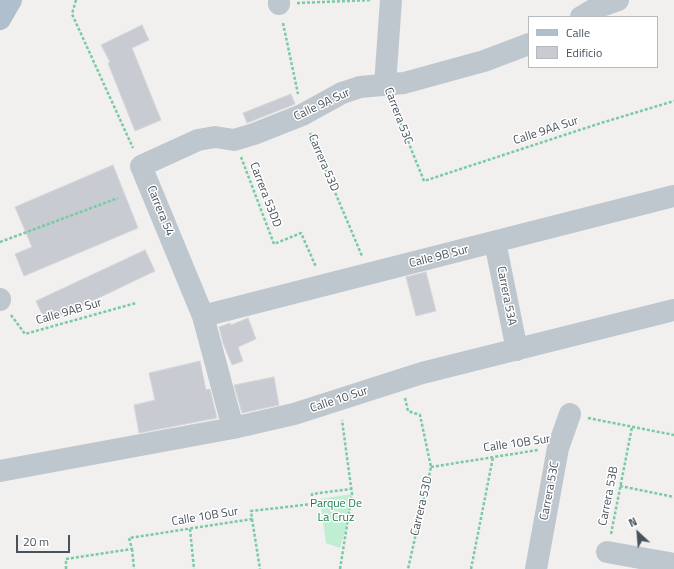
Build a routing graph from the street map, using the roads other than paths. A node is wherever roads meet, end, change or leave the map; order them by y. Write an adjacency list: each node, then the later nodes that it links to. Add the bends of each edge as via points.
1 (11, 0): 5 (main road)
2 (391, 0): 7 (street, Carrera 53C)
3 (618, 0): 4 (street)
4 (583, 16)
5 (0, 19)
6 (528, 44): 7 (street, Calle 9A Sur, via 484,61 404,83)
7 (385, 85): 8 (street, Calle 9A Sur, via 360,87 302,114 234,140 215,137 198,140)
8 (141, 166): 12 (street, Carrera 54)
9 (674, 196): 10 (street, Calle 9B Sur)
10 (495, 242): 12 (street, Calle 9B Sur); 13 (street, Carrera 53A)
11 (674, 310): 13 (street, Calle 10 Sur)
12 (203, 316): 15 (street, Carrera 54)
13 (517, 350): 15 (street, Calle 10 Sur, via 422,373 294,414)
14 (570, 414): 19 (street, Carrera 53C, via 558,448)
15 (233, 428): 16 (street, Calle 10 Sur)
16 (0, 471)
17 (607, 552): 18 (street)
18 (674, 564)
19 (536, 569)

